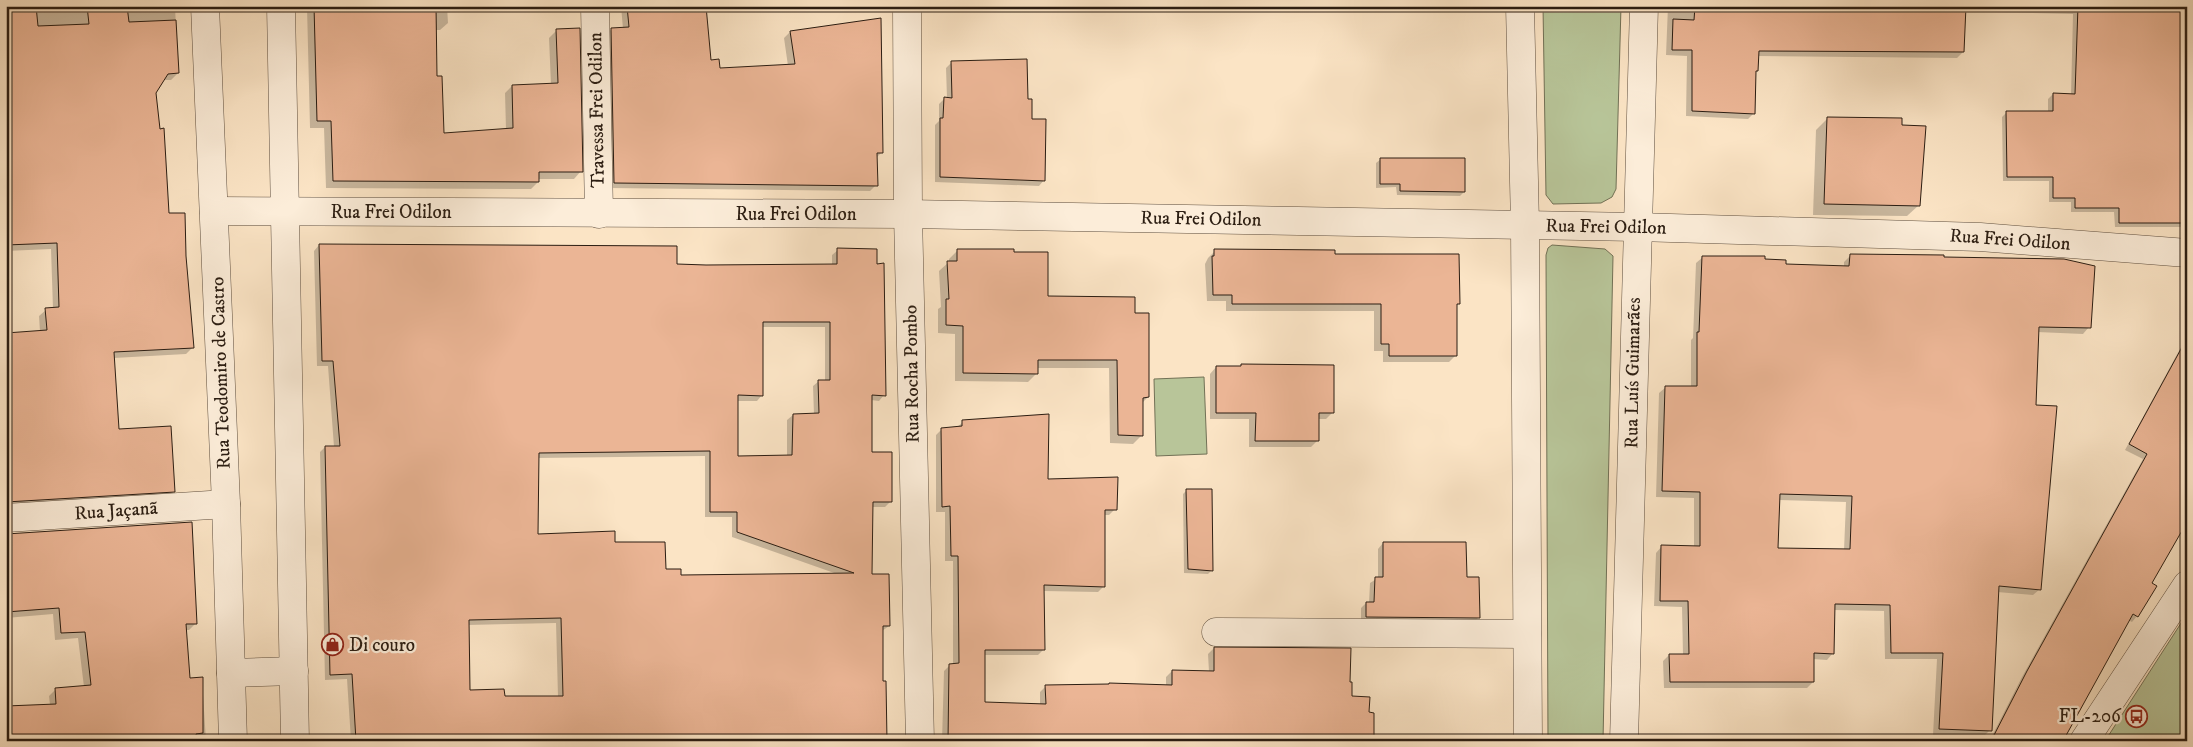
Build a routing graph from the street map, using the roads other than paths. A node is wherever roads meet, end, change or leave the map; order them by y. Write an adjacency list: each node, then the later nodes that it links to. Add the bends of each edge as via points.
1 (205, 6): 7 (street, Rua Teodomiro de Castro)
2 (281, 6): 8 (street)
3 (595, 6): 9 (street, Travessa Frei Odilon)
4 (906, 6): 10 (street, Rua Rocha Pombo)
5 (1520, 6): 11 (street)
6 (1644, 6): 12 (street, Rua Luís Guimarães)
7 (214, 211): 8 (street, Rua Frei Odilon); 14 (street, Rua Teodomiro de Castro)
8 (286, 211): 9 (street, Rua Frei Odilon); 19 (street)
9 (599, 214): 10 (street, Rua Frei Odilon)
10 (908, 214): 11 (street, Rua Frei Odilon); 23 (street, Rua Rocha Pombo)
11 (1525, 225): 12 (street, Rua Frei Odilon); 18 (street)
12 (1637, 227): 13 (street, Rua Frei Odilon, via 1980,237); 25 (street, Rua Luís Guimarães)
13 (2187, 253)
14 (226, 504): 15 (street, Rua Jaçanã); 20 (street, Rua Teodomiro de Castro)
15 (6, 518)
16 (2187, 585): 26 (street)
17 (1216, 632): 18 (street)
18 (1527, 634): 24 (street)
19 (294, 670): 20 (street); 22 (street)
20 (231, 673): 21 (street, Rua Teodomiro de Castro)
21 (233, 741)
22 (295, 741)
23 (920, 741)
24 (1528, 741)
25 (1624, 741)
26 (2084, 741)

